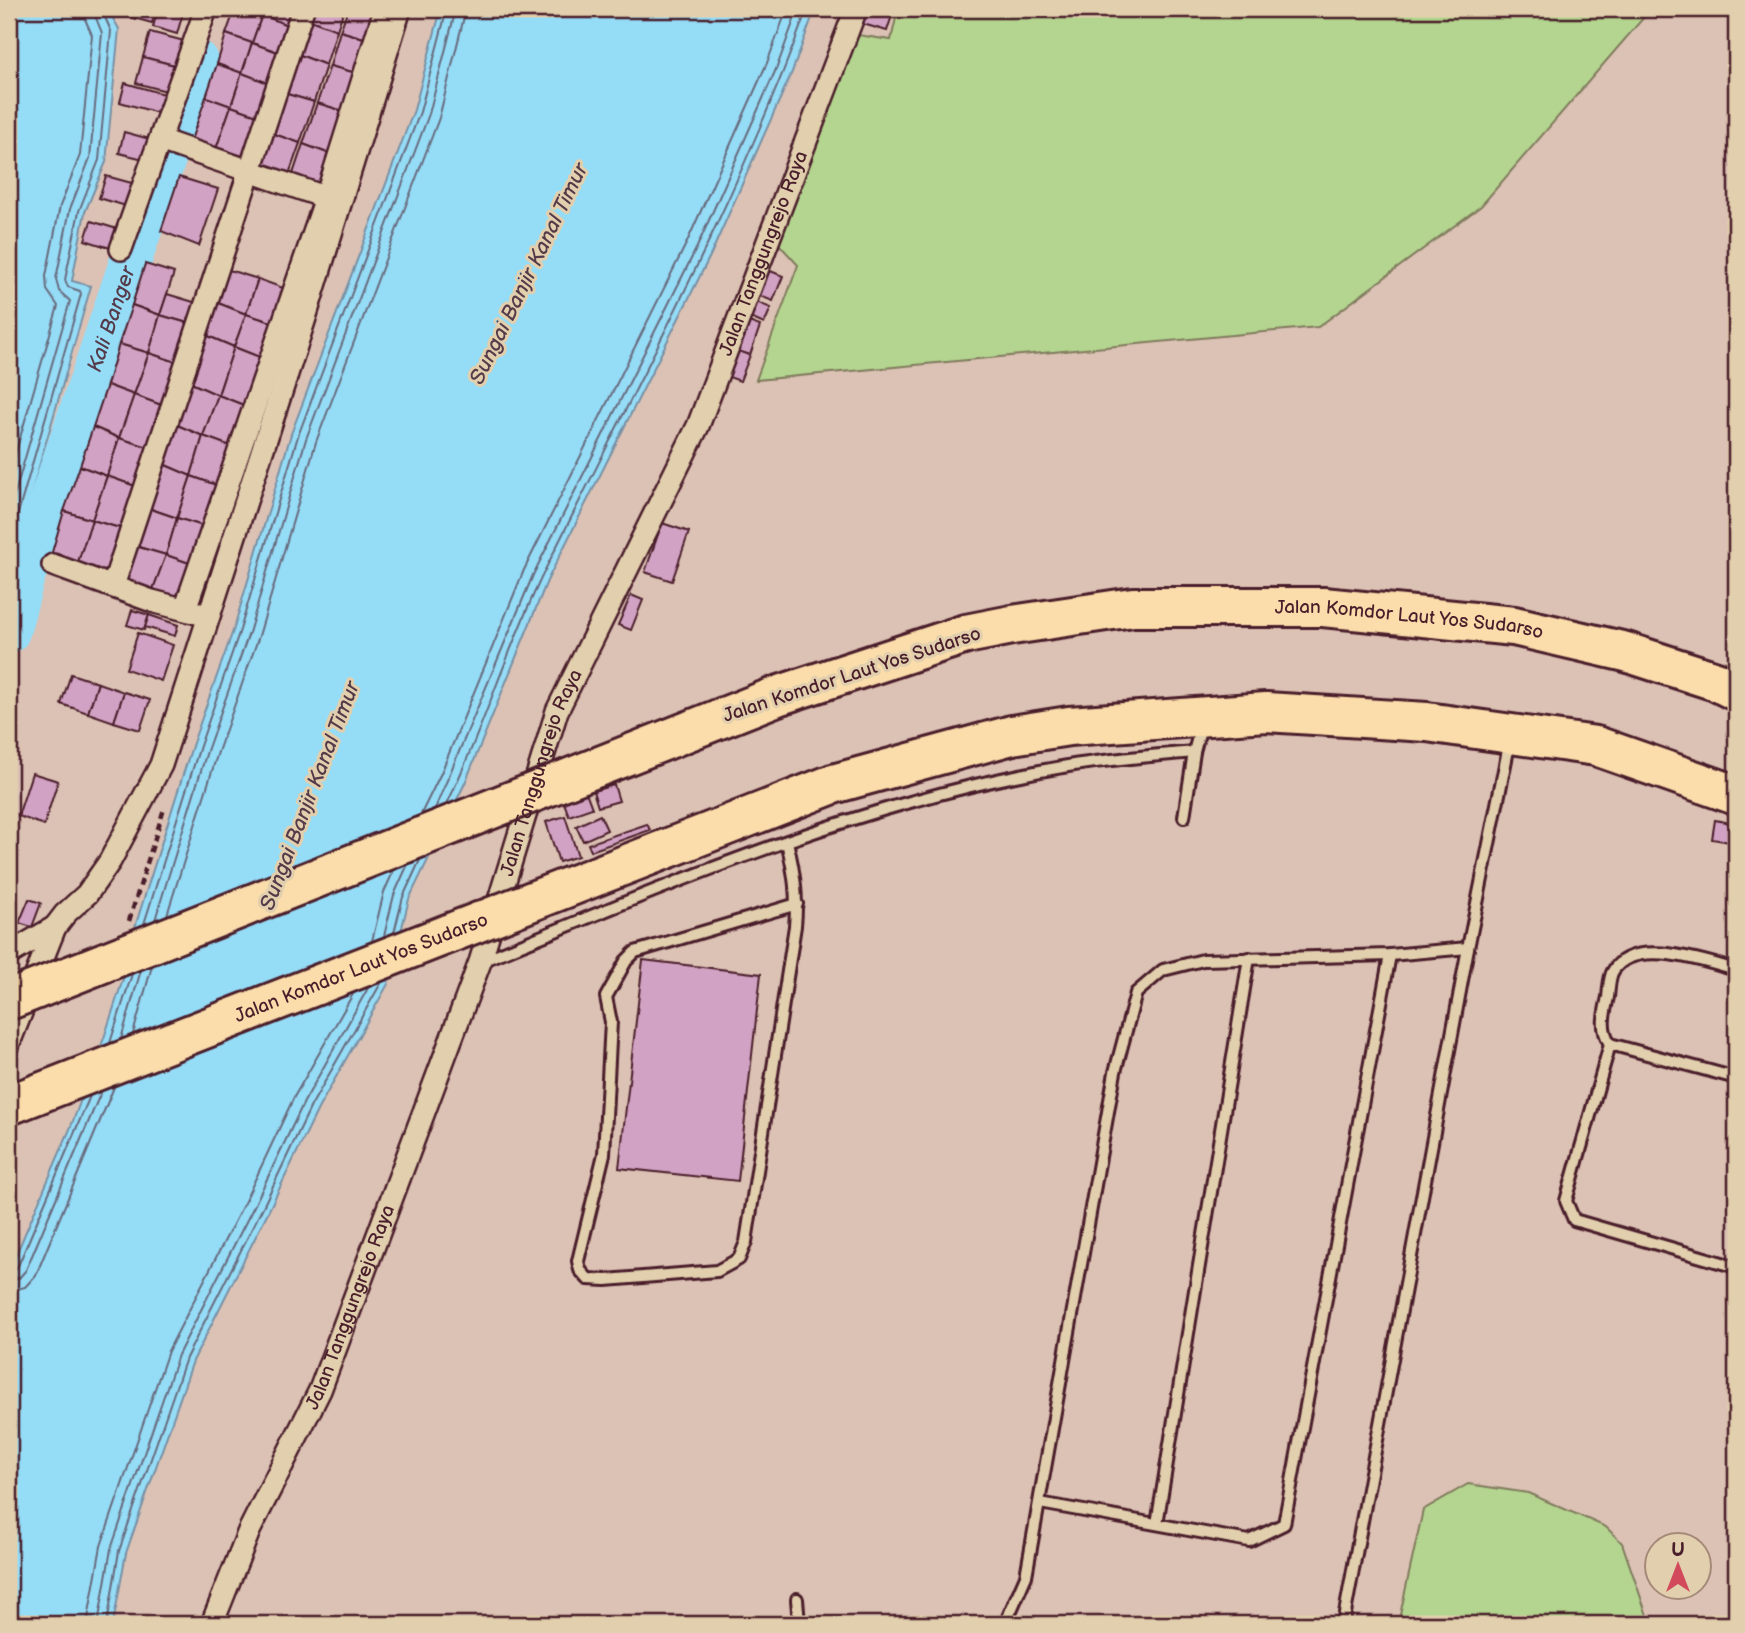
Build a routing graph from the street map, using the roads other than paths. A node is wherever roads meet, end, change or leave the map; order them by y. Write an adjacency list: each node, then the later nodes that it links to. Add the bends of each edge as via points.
1 (206, 9): 6 (street)
2 (303, 9): 7 (street)
3 (385, 9): 8 (street)
4 (400, 9): 8 (street)
5 (856, 9): 26 (street, Jalan Tanggungrejo Raya, via 698,426 557,711)
6 (160, 140): 7 (street); 9 (street)
7 (250, 172): 8 (street); 11 (street)
8 (333, 201): 12 (street); 13 (street)
9 (121, 249)
10 (53, 565): 11 (street)
11 (113, 586): 12 (street)
12 (185, 609): 13 (street)
13 (209, 616): 21 (street, via 161,765 146,796 110,861)
14 (1736, 691): 28 (highway, Jalan Komdor Laut Yos Sudarso, bridge, via 1626,652 1514,626 1323,607 1133,607 1012,625 966,634 777,696)
15 (1199, 734): 16 (highway, Jalan Komdor Laut Yos Sudarso, via 1266,712 1427,722); 18 (lane); 19 (lane, via 925,798); 32 (highway, Jalan Komdor Laut Yos Sudarso, bridge, via 1069,726 1012,735 833,784)
16 (1511, 734): 17 (highway, Jalan Komdor Laut Yos Sudarso, via 1596,747); 22 (lane)
17 (1736, 795)
18 (1184, 817)
19 (787, 842): 20 (lane); 26 (lane)
20 (797, 904): 20 (lane, via 746,1242 739,1259 717,1271 588,1279 578,1261 604,1154 611,1022 607,997 620,970 635,952)
21 (55, 927): 23 (street); 29 (street)
22 (1468, 948): 24 (lane); 40 (lane)
23 (9, 954)
24 (1390, 955): 25 (lane); 35 (lane, via 1284,1524 1249,1541)
25 (1249, 958): 34 (lane, via 1203,960 1163,970 1136,993 1115,1072); 35 (lane)
26 (480, 962): 37 (street, Jalan Tanggungrejo Raya, via 320,1390 249,1531)
27 (1736, 970): 30 (lane, via 1666,952 1627,958 1612,971 1603,1021)
28 (9, 1000)
29 (9, 1043)
30 (1610, 1044): 31 (lane); 33 (lane, via 1566,1200 1574,1220)
31 (1736, 1078)
32 (9, 1105)
33 (1736, 1267)
34 (1040, 1503): 35 (lane); 39 (lane, via 1027,1576)
35 (1157, 1524)
36 (797, 1599): 38 (lane)
37 (212, 1624)
38 (799, 1624)
39 (1005, 1624)
40 (1343, 1624)

